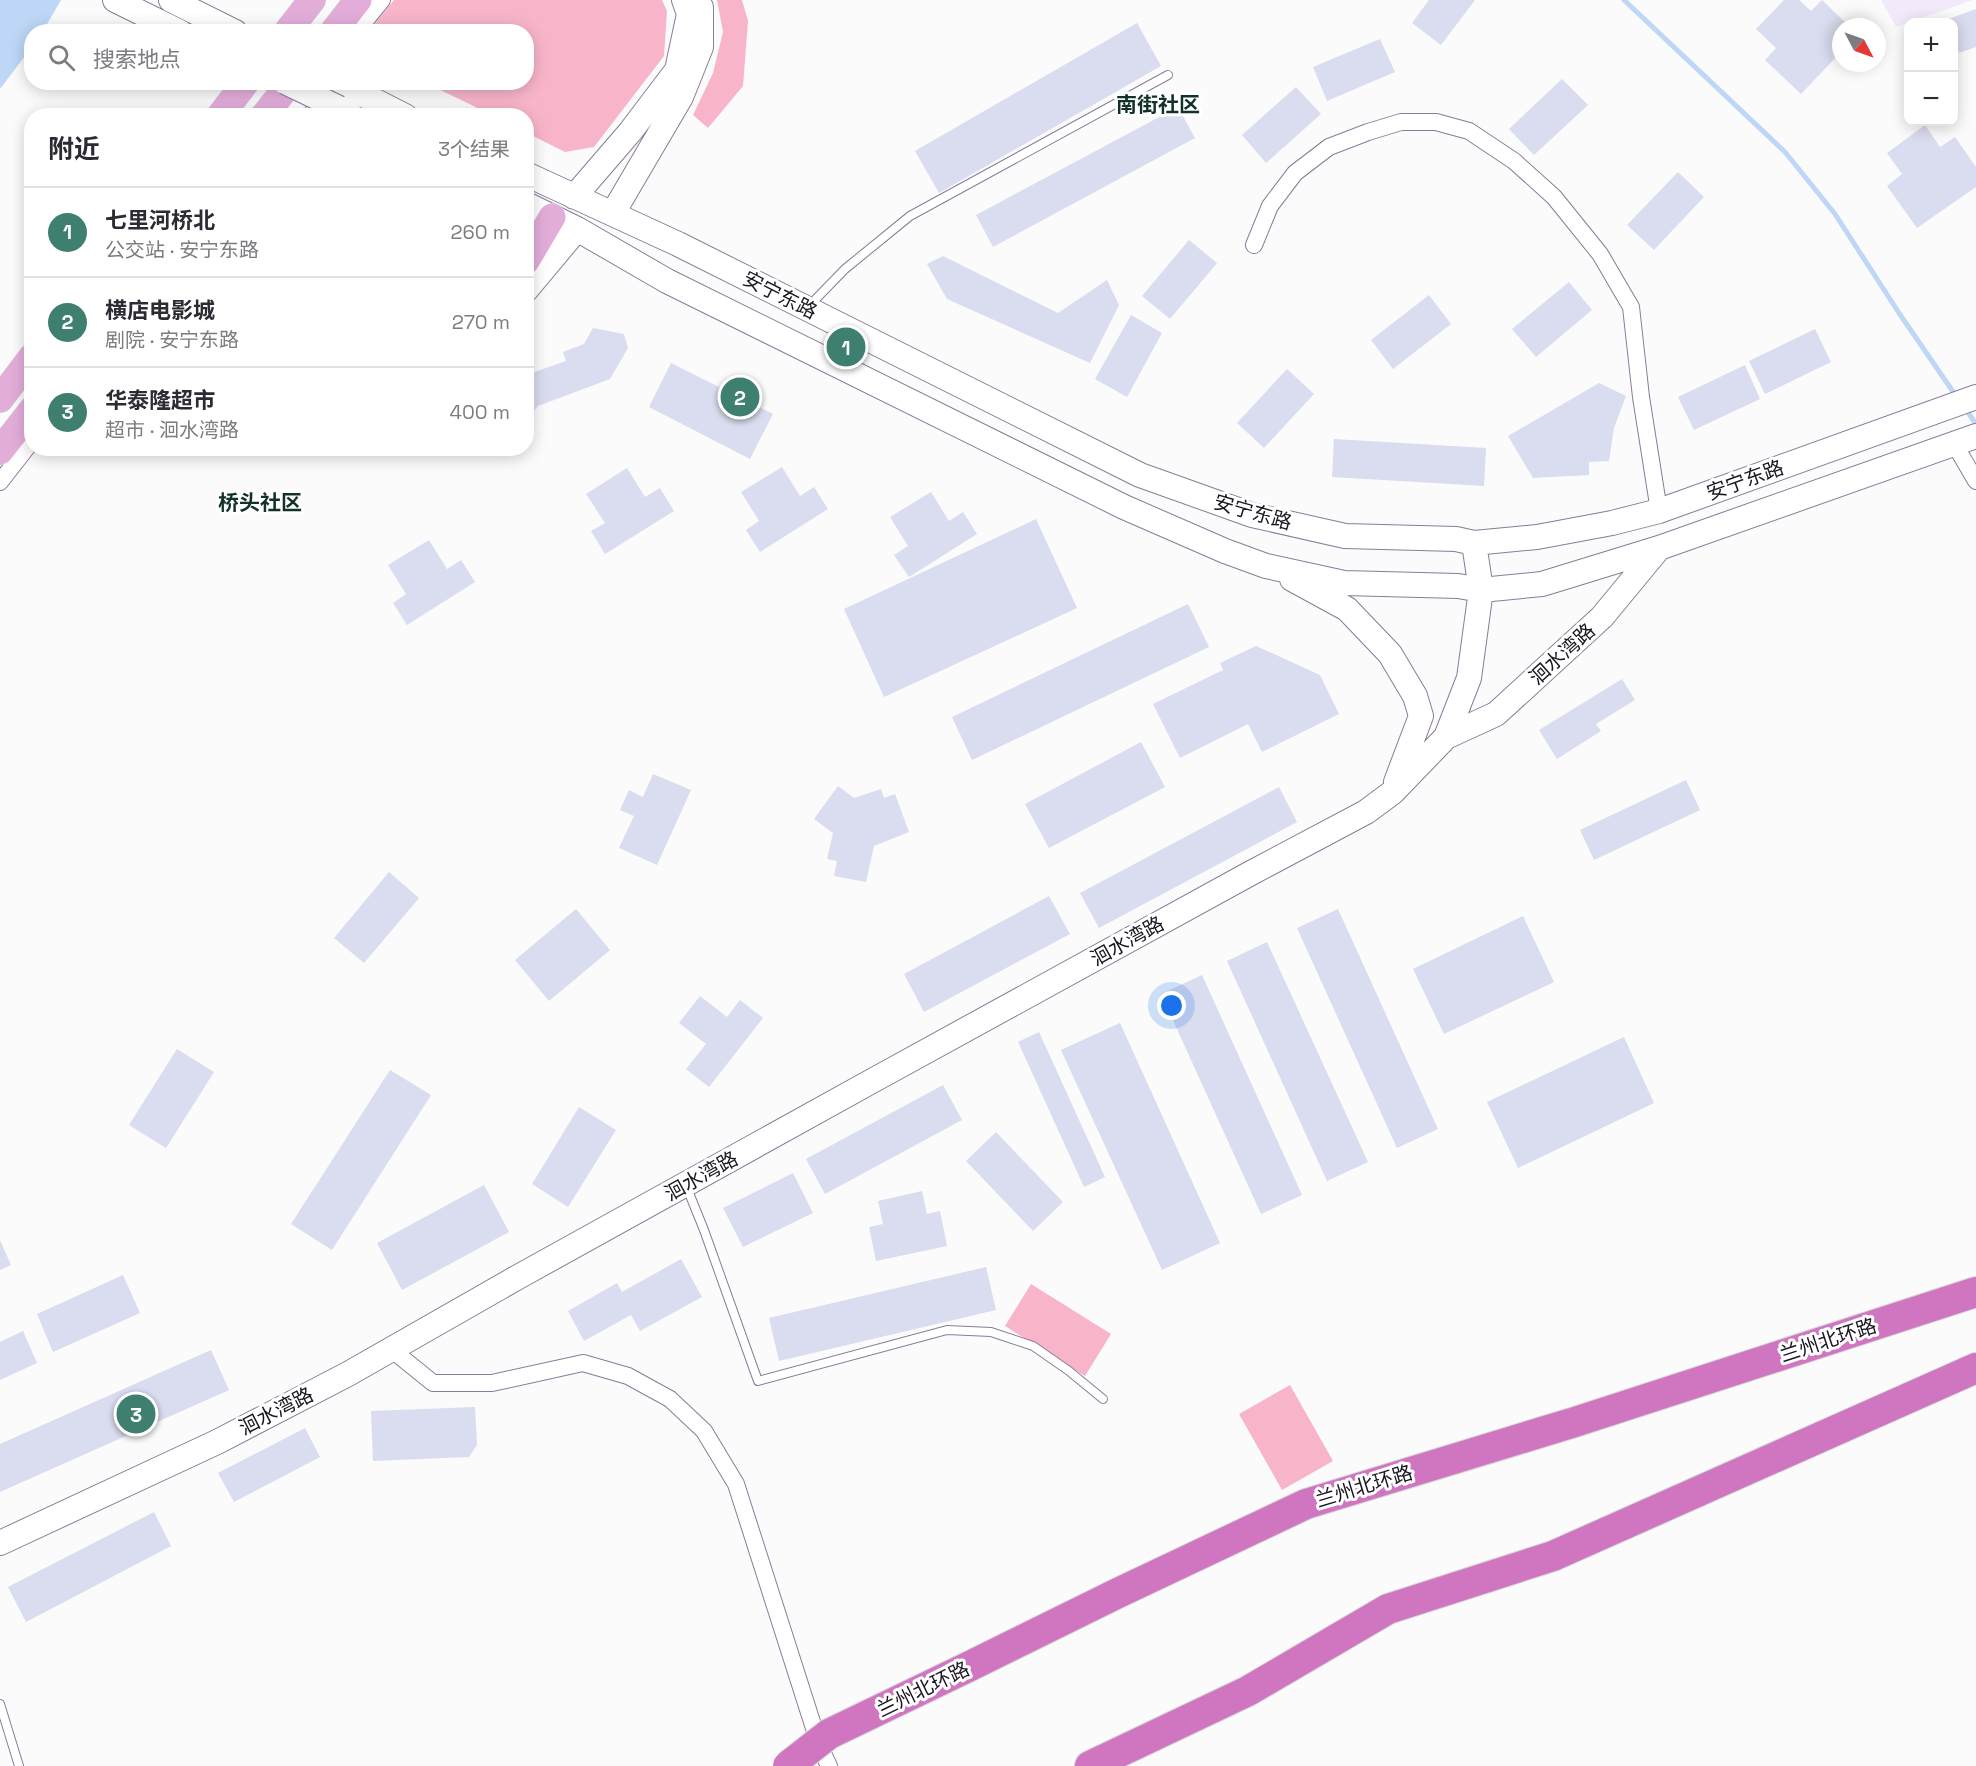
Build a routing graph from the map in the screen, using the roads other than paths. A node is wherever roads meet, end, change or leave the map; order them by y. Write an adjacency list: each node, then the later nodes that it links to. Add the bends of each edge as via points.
1 (115, 0): 8 (main road)
2 (171, 0): 9 (main road)
3 (312, 0): 10 (main road)
4 (358, 0): 11 (main road)
5 (382, 0): 12 (street)
6 (684, 0): 24 (main road, via 689,14 677,70)
7 (701, 0): 26 (main road, via 701,47 681,97)
8 (164, 24)
9 (219, 24)
10 (293, 24)
11 (339, 24)
12 (362, 24)
13 (1168, 75): 32 (lane, via 910,216 845,269)
14 (240, 90): 19 (main road)
15 (285, 90): 20 (main road)
16 (309, 90): 21 (street)
17 (314, 90): 18 (main road, bridge)
18 (344, 98): 22 (main road)
19 (226, 108)
20 (270, 108)
21 (294, 108)
22 (378, 108)
23 (534, 178): 24 (main road, 安宁东路)
24 (574, 197): 26 (main road, 安宁东路)
25 (534, 208): 27 (main road)
26 (613, 213): 32 (main road, 安宁东路)
27 (552, 217): 28 (main road); 30 (main road)
28 (577, 229): 31 (main road); 45 (main road, via 667,281 1124,507)
29 (1254, 245): 42 (street, via 1270,206 1295,173 1329,147 1401,122 1436,122 1469,131 1514,161 1554,197 1600,254 1631,307)
30 (534, 247)
31 (534, 280)
32 (806, 308): 43 (main road, 安宁东路, via 1140,475 1252,515 1345,536 1456,539)
33 (24, 368): 34 (main road)
34 (0, 399)
35 (1966, 400): 42 (main road, 安宁东路)
36 (24, 420): 38 (main road)
37 (1968, 440): 40 (street); 44 (main road, 安宁东路)
38 (0, 451)
39 (24, 451): 41 (street)
40 (1976, 481)
41 (0, 482)
42 (1659, 511): 43 (main road, 安宁东路, via 1537,537)
43 (1474, 543): 46 (main road, 洄水湾路)
44 (1659, 548): 46 (main road, 安宁东路, via 1542,584); 47 (main road, 洄水湾路, via 1602,617 1496,714)
45 (1266, 566): 46 (main road, 安宁东路, via 1344,583); 48 (main road, via 1347,609 1390,654 1415,696 1421,716)
46 (1481, 590): 47 (main road, 洄水湾路, via 1469,678)
47 (1446, 737): 48 (main road, 洄水湾路)
48 (1393, 792): 49 (main road, 洄水湾路, via 1366,812)
49 (685, 1184): 51 (main road, 洄水湾路); 53 (lane, via 758,1381 947,1330 991,1332 1033,1346)
50 (1976, 1292): 57 (highway, 兰州北环路, bridge, via 1306,1504 829,1734)
51 (391, 1349): 54 (main road, 洄水湾路, via 217,1442); 58 (street, via 433,1383 492,1383 583,1364 628,1376 670,1399 704,1431 736,1484)
52 (1976, 1368): 59 (highway, via 1553,1556 1388,1609 1248,1692)
53 (1103, 1399)
54 (0, 1543)
55 (0, 1704): 56 (lane)
56 (19, 1766)
57 (788, 1766)
58 (829, 1766)
59 (1090, 1766)

